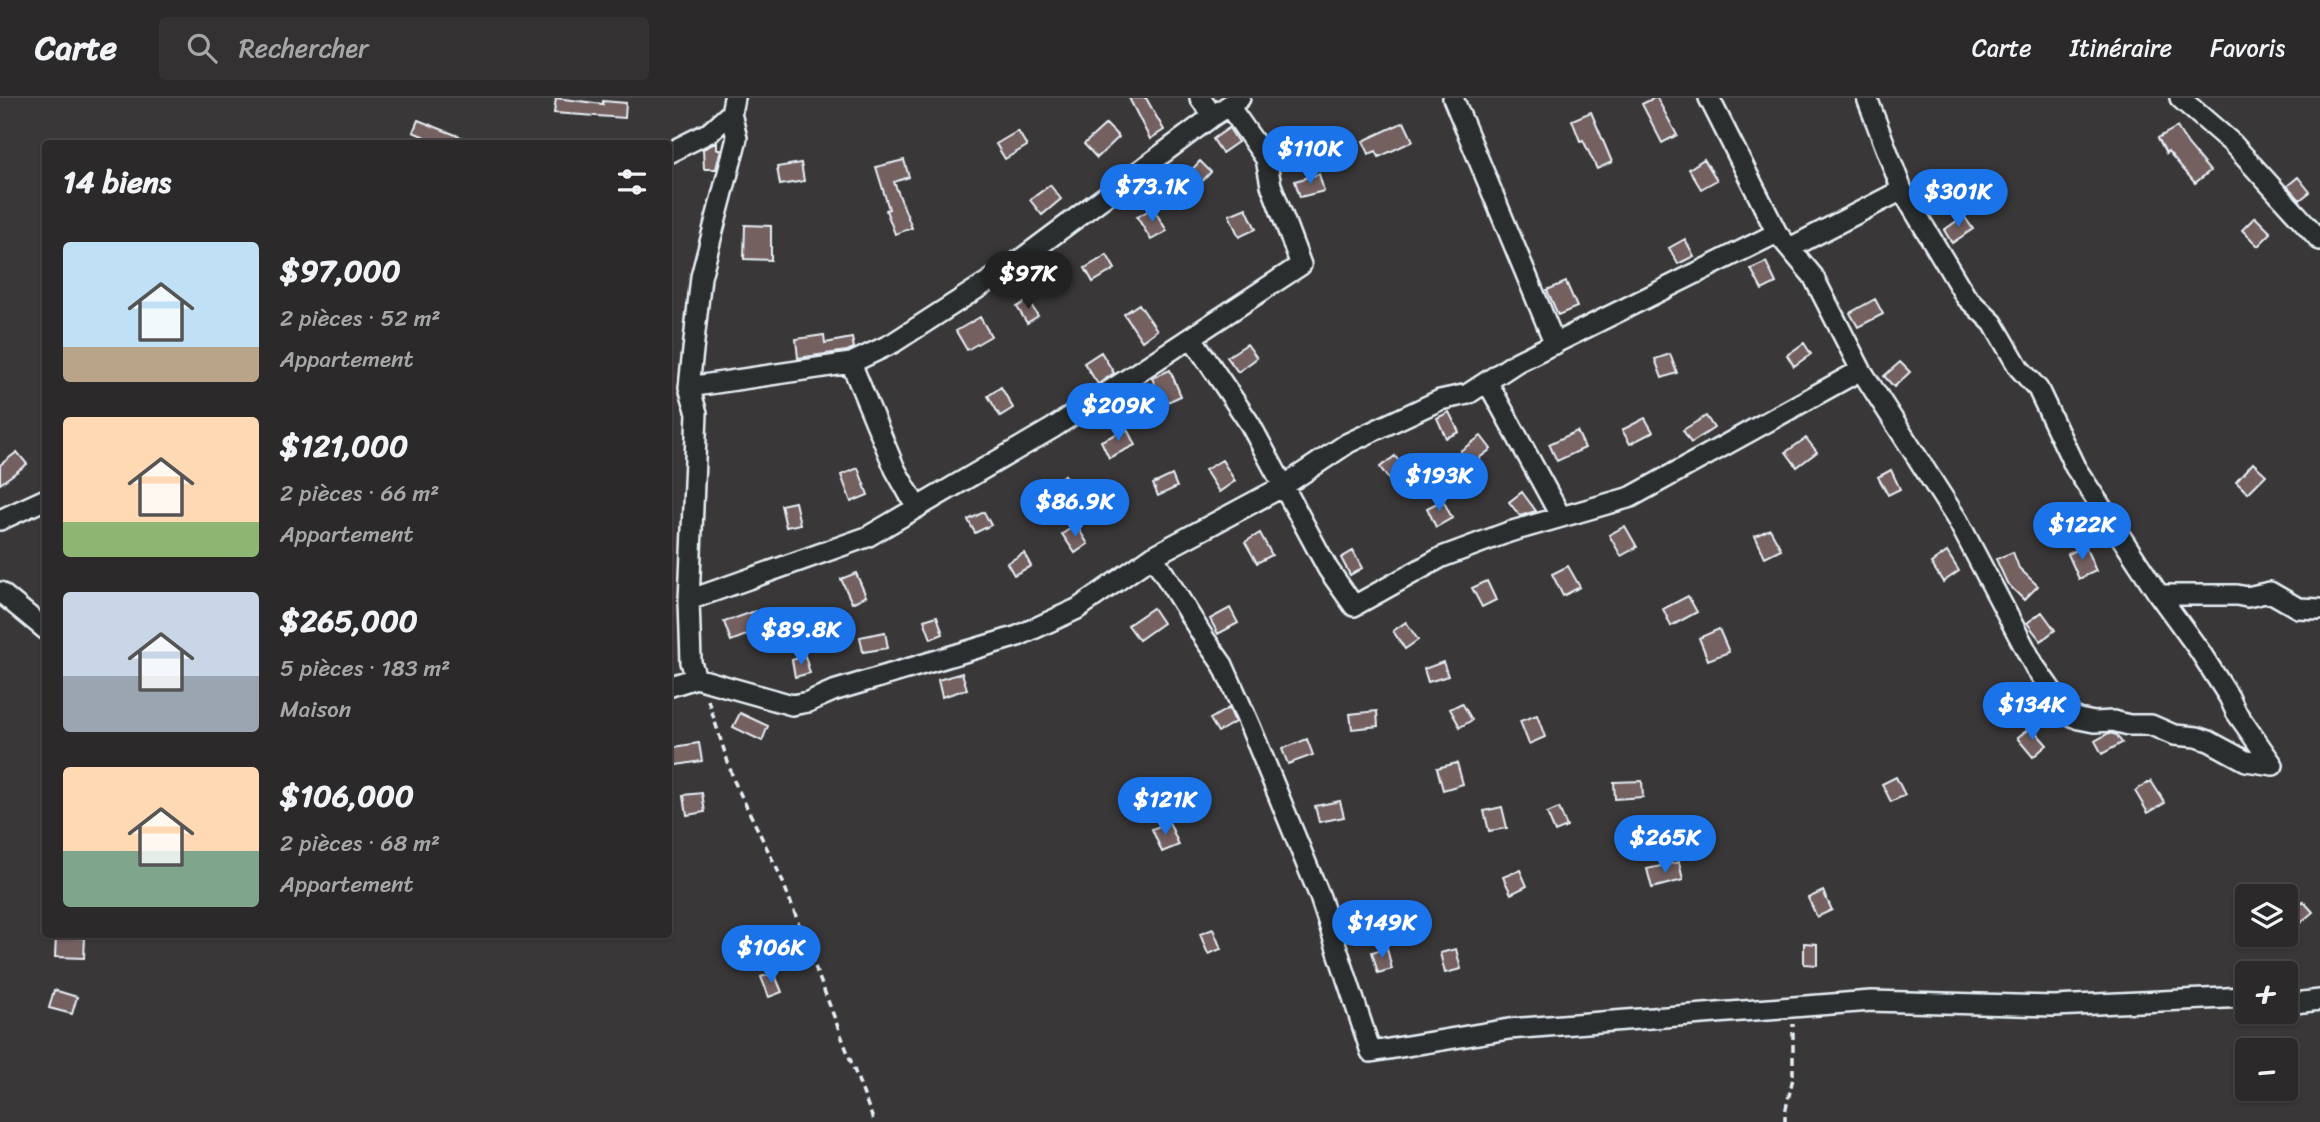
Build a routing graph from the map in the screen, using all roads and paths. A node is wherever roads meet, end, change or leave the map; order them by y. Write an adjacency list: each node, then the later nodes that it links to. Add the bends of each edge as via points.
1 (1200, 98): 7 (street)
2 (1453, 98): 13 (street)
3 (1709, 98): 11 (street)
4 (1867, 98): 9 (street)
5 (2180, 98): 10 (street, via 2232,143)
6 (733, 106): 8 (street, via 710,132); 17 (street, via 737,138 701,277)
7 (1227, 107): 12 (street, via 1266,159 1270,185 1301,265); 14 (street, via 1009,268 893,343)
8 (672, 151)
9 (1902, 190): 11 (street); 25 (street, via 1966,298 1993,323 2019,368 2038,389 2074,467)
10 (2320, 240)
11 (1783, 241): 13 (street); 15 (street, via 1813,276)
12 (1192, 338): 18 (street, via 1250,424); 20 (street)
13 (1555, 344): 16 (street, via 1517,362)
14 (851, 363): 17 (street); 20 (street, via 895,469)
15 (1861, 370): 21 (street, via 1631,497); 25 (street, via 1958,521 2035,667 2068,714 2094,722 2151,725 2174,736 2210,741 2246,761 2273,765)
16 (1488, 383): 18 (street, via 1348,443); 21 (street)
17 (689, 387): 26 (street, via 697,413)
18 (1282, 487): 21 (street, via 1354,607 1443,557); 23 (street)
19 (42, 501): 22 (street)
20 (918, 508): 26 (street, via 867,537)
21 (1561, 517)
22 (0, 520)
23 (1153, 556): 29 (street, via 1077,609 1018,636 808,702 792,705); 34 (street, via 1223,665 1250,726 1320,897 1371,1052 1509,1029)
24 (0, 592): 28 (street)
25 (2159, 595): 27 (street, via 2247,597 2270,592 2298,608)
26 (689, 600): 29 (street, via 691,662)
27 (2320, 609)
28 (42, 626)
29 (699, 679): 30 (street); 35 (path, via 734,782 781,877)
30 (672, 686)
31 (2235, 998): 34 (street, via 2054,1006 1871,1001)
32 (2320, 1000): 33 (street)
33 (2298, 1003)
34 (1793, 1008): 36 (path, via 1793,1078)
35 (874, 1122)
36 (1785, 1122)

